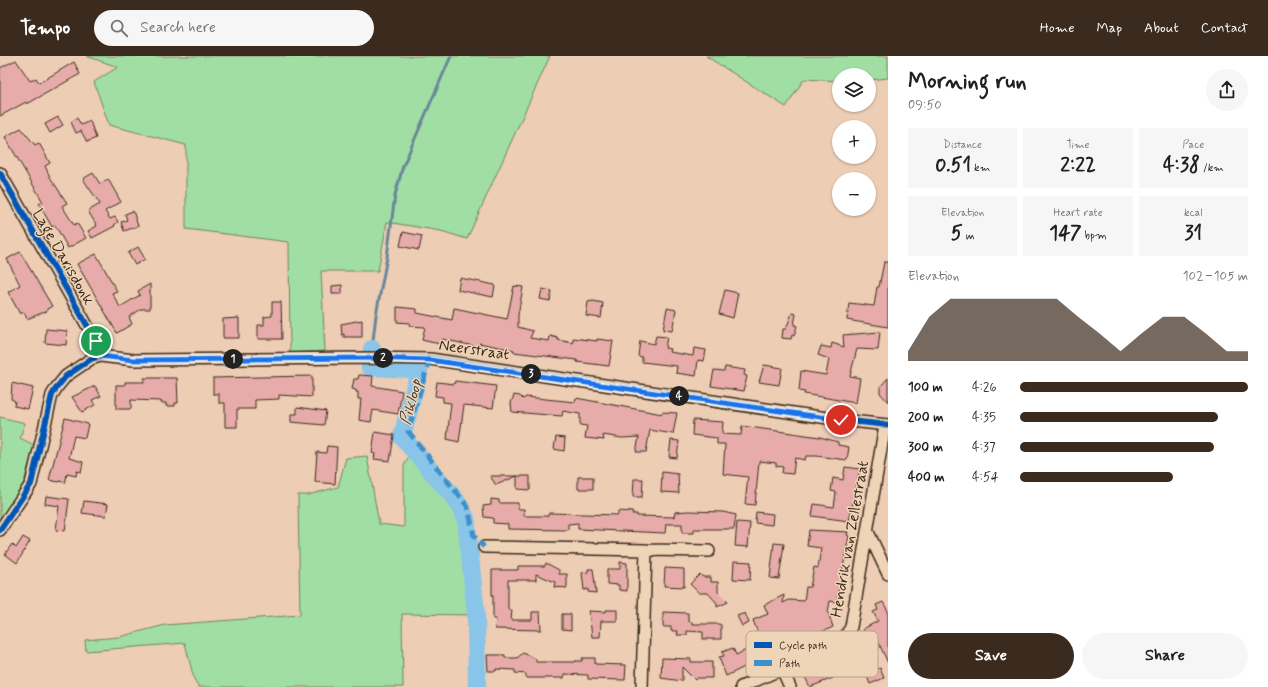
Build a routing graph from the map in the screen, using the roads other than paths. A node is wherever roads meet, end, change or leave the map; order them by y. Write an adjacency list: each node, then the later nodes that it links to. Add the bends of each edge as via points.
1 (0, 173): 2 (street, Lage Darisdonk, via 96,341)
2 (100, 356): 3 (street, Neerstraat, via 134,360 430,360); 5 (street, via 66,376 52,396 31,484)
3 (887, 425): 4 (street, Hendrik van Zellestraat)
4 (885, 447): 6 (street, Hendrik van Zellestraat)
5 (0, 530)
6 (868, 532): 10 (street); 11 (street, Hendrik van Zellestraat)
7 (484, 547): 8 (street)
8 (646, 550): 9 (street); 14 (street)
9 (709, 551)
10 (888, 574)
11 (849, 631)
12 (764, 677): 15 (street, Hendrik van Zellestraat)
13 (786, 677): 16 (street)
14 (642, 687)
15 (741, 687)
16 (790, 687)

